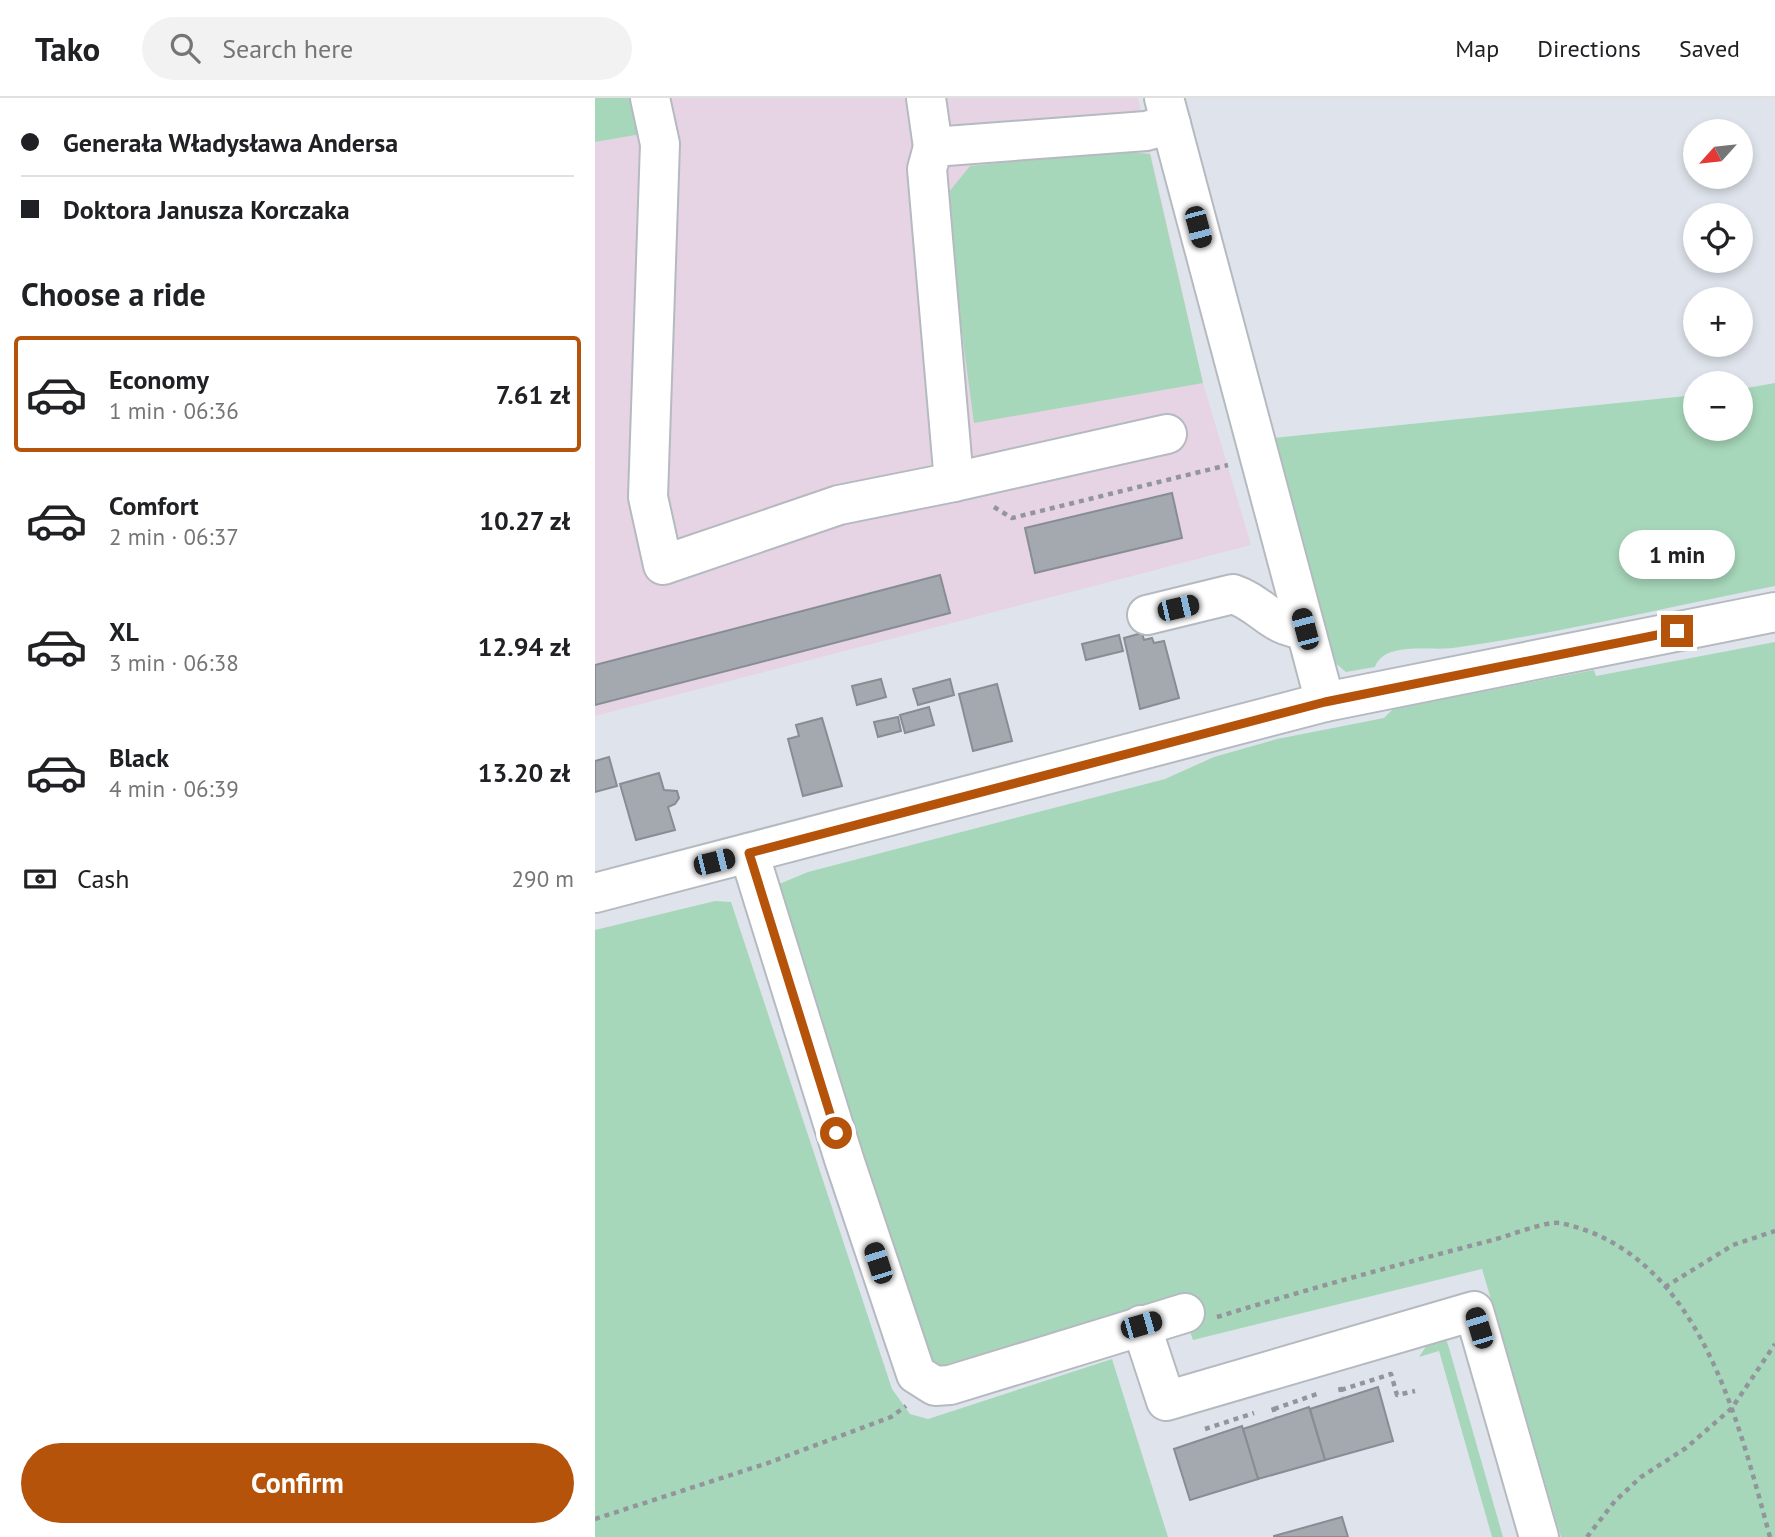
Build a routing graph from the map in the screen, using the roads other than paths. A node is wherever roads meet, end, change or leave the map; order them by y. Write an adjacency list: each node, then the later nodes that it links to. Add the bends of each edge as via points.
1 (650, 98): 6 (street, via 660,144 648,497 663,565 839,505)
2 (926, 98): 4 (street)
3 (1167, 111): 4 (street, via 1146,131); 9 (street)
4 (933, 147): 6 (street, via 927,169)
5 (1167, 435): 6 (street)
6 (954, 482)
7 (1775, 612): 10 (street)
8 (1147, 615): 9 (street, via 1233,594 1286,628)
9 (1305, 629): 10 (street)
10 (1325, 702): 11 (street)
11 (749, 853): 12 (street); 14 (street, via 916,1374 935,1386 950,1385)
12 (595, 893)
13 (1185, 1313): 14 (street)
14 (1141, 1325): 15 (street, via 1166,1401 1474,1311)
15 (1539, 1537)

